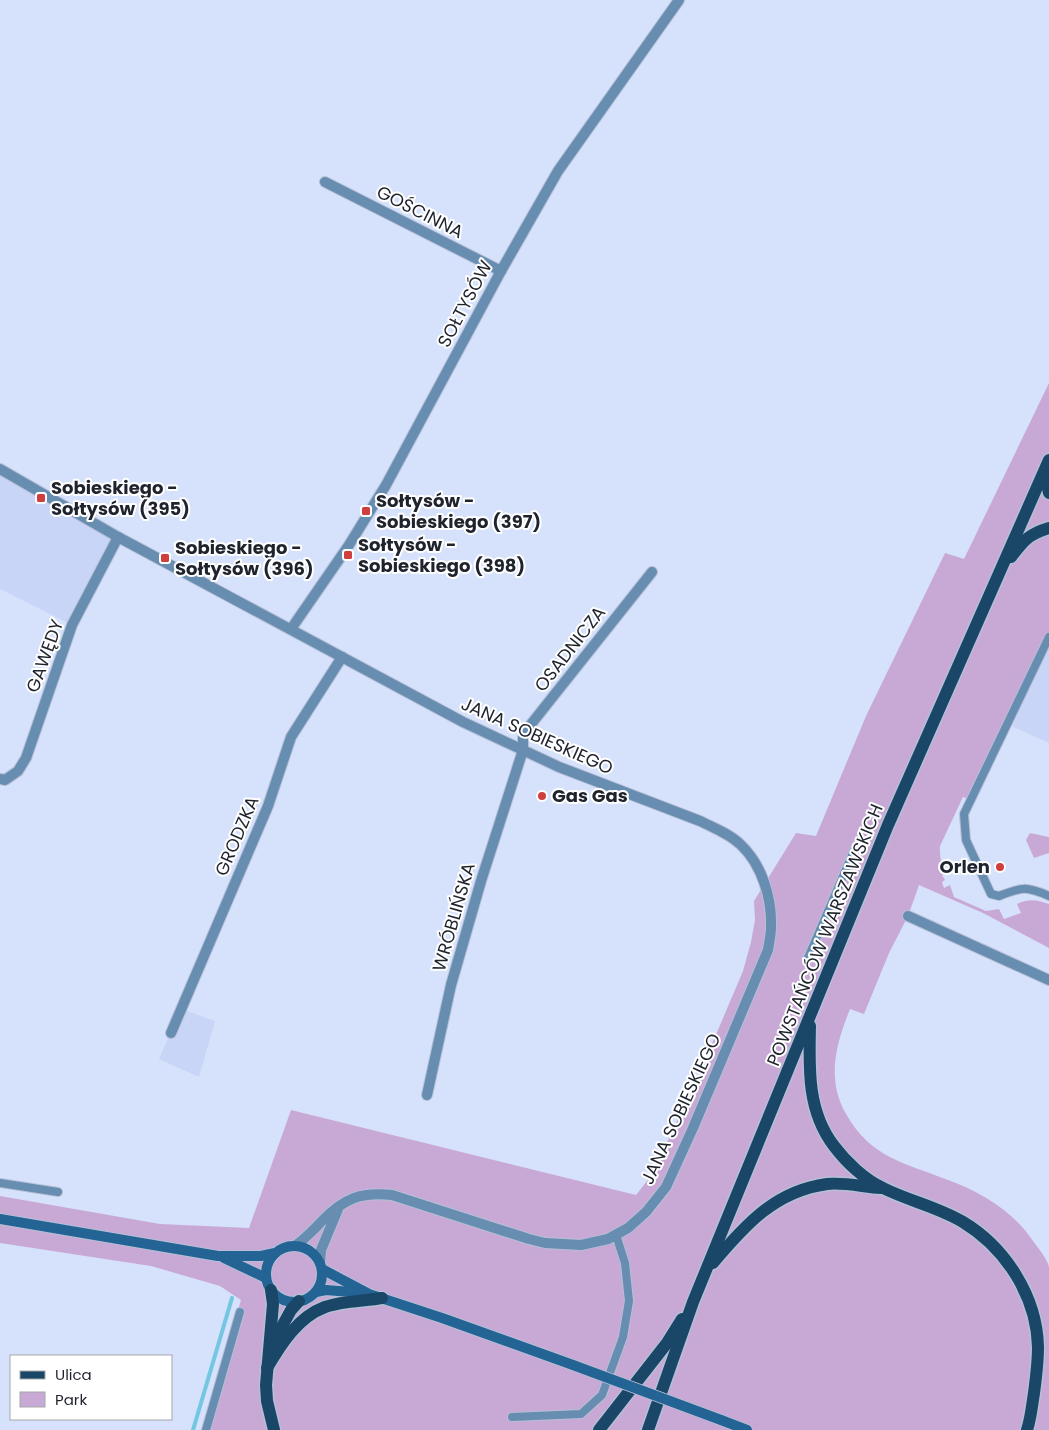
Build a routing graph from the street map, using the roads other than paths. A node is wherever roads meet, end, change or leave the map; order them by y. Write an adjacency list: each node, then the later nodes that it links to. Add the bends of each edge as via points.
1 (679, 0): 3 (street, SOŁTYSÓW, via 558,171)
2 (325, 182): 3 (street, GOŚCINNA)
3 (501, 271): 11 (street, SOŁTYSÓW, via 386,485)
4 (1049, 462): 6 (main road, via 1046,480); 10 (main road, POWSTAŃCÓW WARSZAWSKICH)
5 (0, 469): 8 (street, JANA SOBIESKIEGO)
6 (1049, 493)
7 (1049, 528): 10 (main road, via 1035,532 1022,543)
8 (118, 537): 11 (street, JANA SOBIESKIEGO); 15 (street, GAWĘDY, via 72,625 26,758 18,771 4,780)
9 (652, 572): 14 (street, OSADNICZA, via 528,728 523,738)
10 (999, 572): 21 (main road, POWSTAŃCÓW WARSZAWSKICH, via 888,825)
11 (291, 629): 13 (street, JANA SOBIESKIEGO)
12 (1049, 637): 17 (lane, via 964,814 966,840 991,894 999,896 1019,888 1033,889)
13 (342, 657): 14 (street, JANA SOBIESKIEGO, via 463,722); 22 (street, GRODZKA, via 291,737 268,806)
14 (523, 750): 23 (street, WRÓBLIŃSKA, via 451,985); 29 (street, JANA SOBIESKIEGO, via 700,821 737,842 760,870 770,906 768,950 666,1187 646,1212)
15 (0, 779)
16 (856, 846): 19 (lane)
17 (1049, 896)
18 (908, 916): 20 (street)
19 (807, 960)
20 (1049, 980)
21 (810, 1019): 25 (main road, via 810,1078 816,1114 843,1157); 34 (main road, POWSTAŃCÓW WARSZAWSKICH)
22 (171, 1033)
23 (427, 1095)
24 (0, 1184): 26 (lane)
25 (882, 1188): 34 (main road, via 828,1184 798,1191 770,1206 750,1222); 46 (main road, via 962,1222 992,1244 1016,1275 1032,1310 1038,1346)
26 (58, 1192)
27 (340, 1206): 29 (street, JANA SOBIESKIEGO, via 356,1197 373,1193 392,1194 545,1243 581,1245); 30 (street, JANA SOBIESKIEGO); 33 (street, via 321,1250)
28 (0, 1219): 32 (main road)
29 (616, 1235): 45 (lane, via 626,1263 629,1301 623,1337 602,1395 581,1414)
30 (296, 1246): 31 (main road); 33 (main road, via 312,1252)
31 (274, 1253): 32 (main road); 35 (main road, via 266,1269)
32 (218, 1256): 35 (main road)
33 (321, 1266): 37 (main road, via 321,1283); 38 (main road)
34 (706, 1271): 41 (main road, POWSTAŃCÓW WARSZAWSKICH)
35 (266, 1278): 36 (main road)
36 (271, 1290): 40 (main road, via 281,1299); 43 (main road)
37 (316, 1292): 38 (main road); 40 (main road)
38 (369, 1294): 39 (main road)
39 (382, 1298): 44 (main road, via 313,1312 279,1346); 51 (main road, bridge)
40 (299, 1302): 43 (main road, via 291,1310)
41 (693, 1302): 49 (main road, via 667,1343); 50 (main road, POWSTAŃCÓW WARSZAWSKICH)
42 (240, 1312): 47 (lane)
43 (270, 1348): 44 (main road)
44 (267, 1368): 48 (main road, via 267,1401)
45 (512, 1417)
46 (1028, 1429)
47 (206, 1430)
48 (274, 1430)
49 (599, 1430)
50 (648, 1430)
51 (747, 1430)

